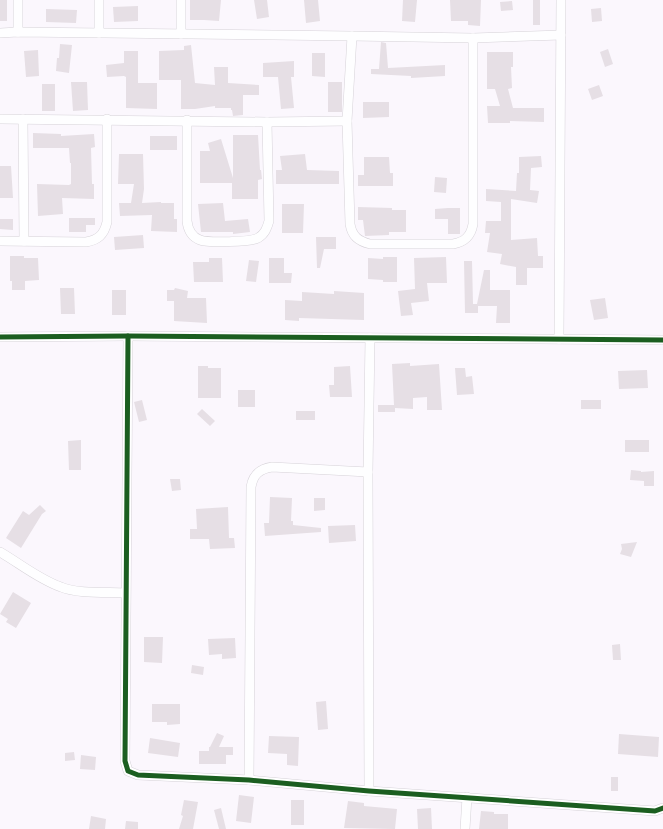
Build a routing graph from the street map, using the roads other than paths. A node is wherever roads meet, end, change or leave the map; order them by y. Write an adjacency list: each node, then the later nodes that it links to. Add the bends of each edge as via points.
1 (18, 0): 5 (street)
2 (100, 0): 7 (street)
3 (181, 0): 8 (street)
4 (561, 0): 9 (street)
5 (18, 32): 6 (street); 7 (street)
6 (0, 33)
7 (100, 33): 8 (street)
8 (181, 34): 10 (street)
9 (561, 35): 11 (street); 23 (street)
10 (352, 36): 11 (street); 16 (street)
11 (473, 38): 16 (street, via 473,224 472,232 461,242 370,244 356,238 350,224)
12 (0, 119): 13 (street)
13 (23, 119): 14 (street); 18 (street)
14 (108, 120): 15 (street); 18 (street, via 105,230 94,241 86,242)
15 (187, 120): 17 (street); 17 (street, via 188,229 193,236 207,242 256,240 267,228)
16 (347, 121): 17 (street)
17 (267, 122)
18 (24, 240): 19 (street)
19 (0, 241)
20 (128, 336): 21 (street); 22 (street); 27 (street)
21 (0, 337)
22 (370, 338): 23 (street); 25 (street)
23 (559, 339): 24 (street)
24 (663, 340)
25 (368, 472): 28 (street, via 272,467 264,468 252,479); 29 (street)
26 (0, 552): 27 (street, via 61,588)
27 (125, 593): 28 (street, via 125,761 128,771 138,775)
28 (248, 780): 29 (street)
29 (369, 791): 30 (street)
30 (467, 797): 31 (street, via 656,811); 32 (street)
31 (663, 808)
32 (464, 829)

